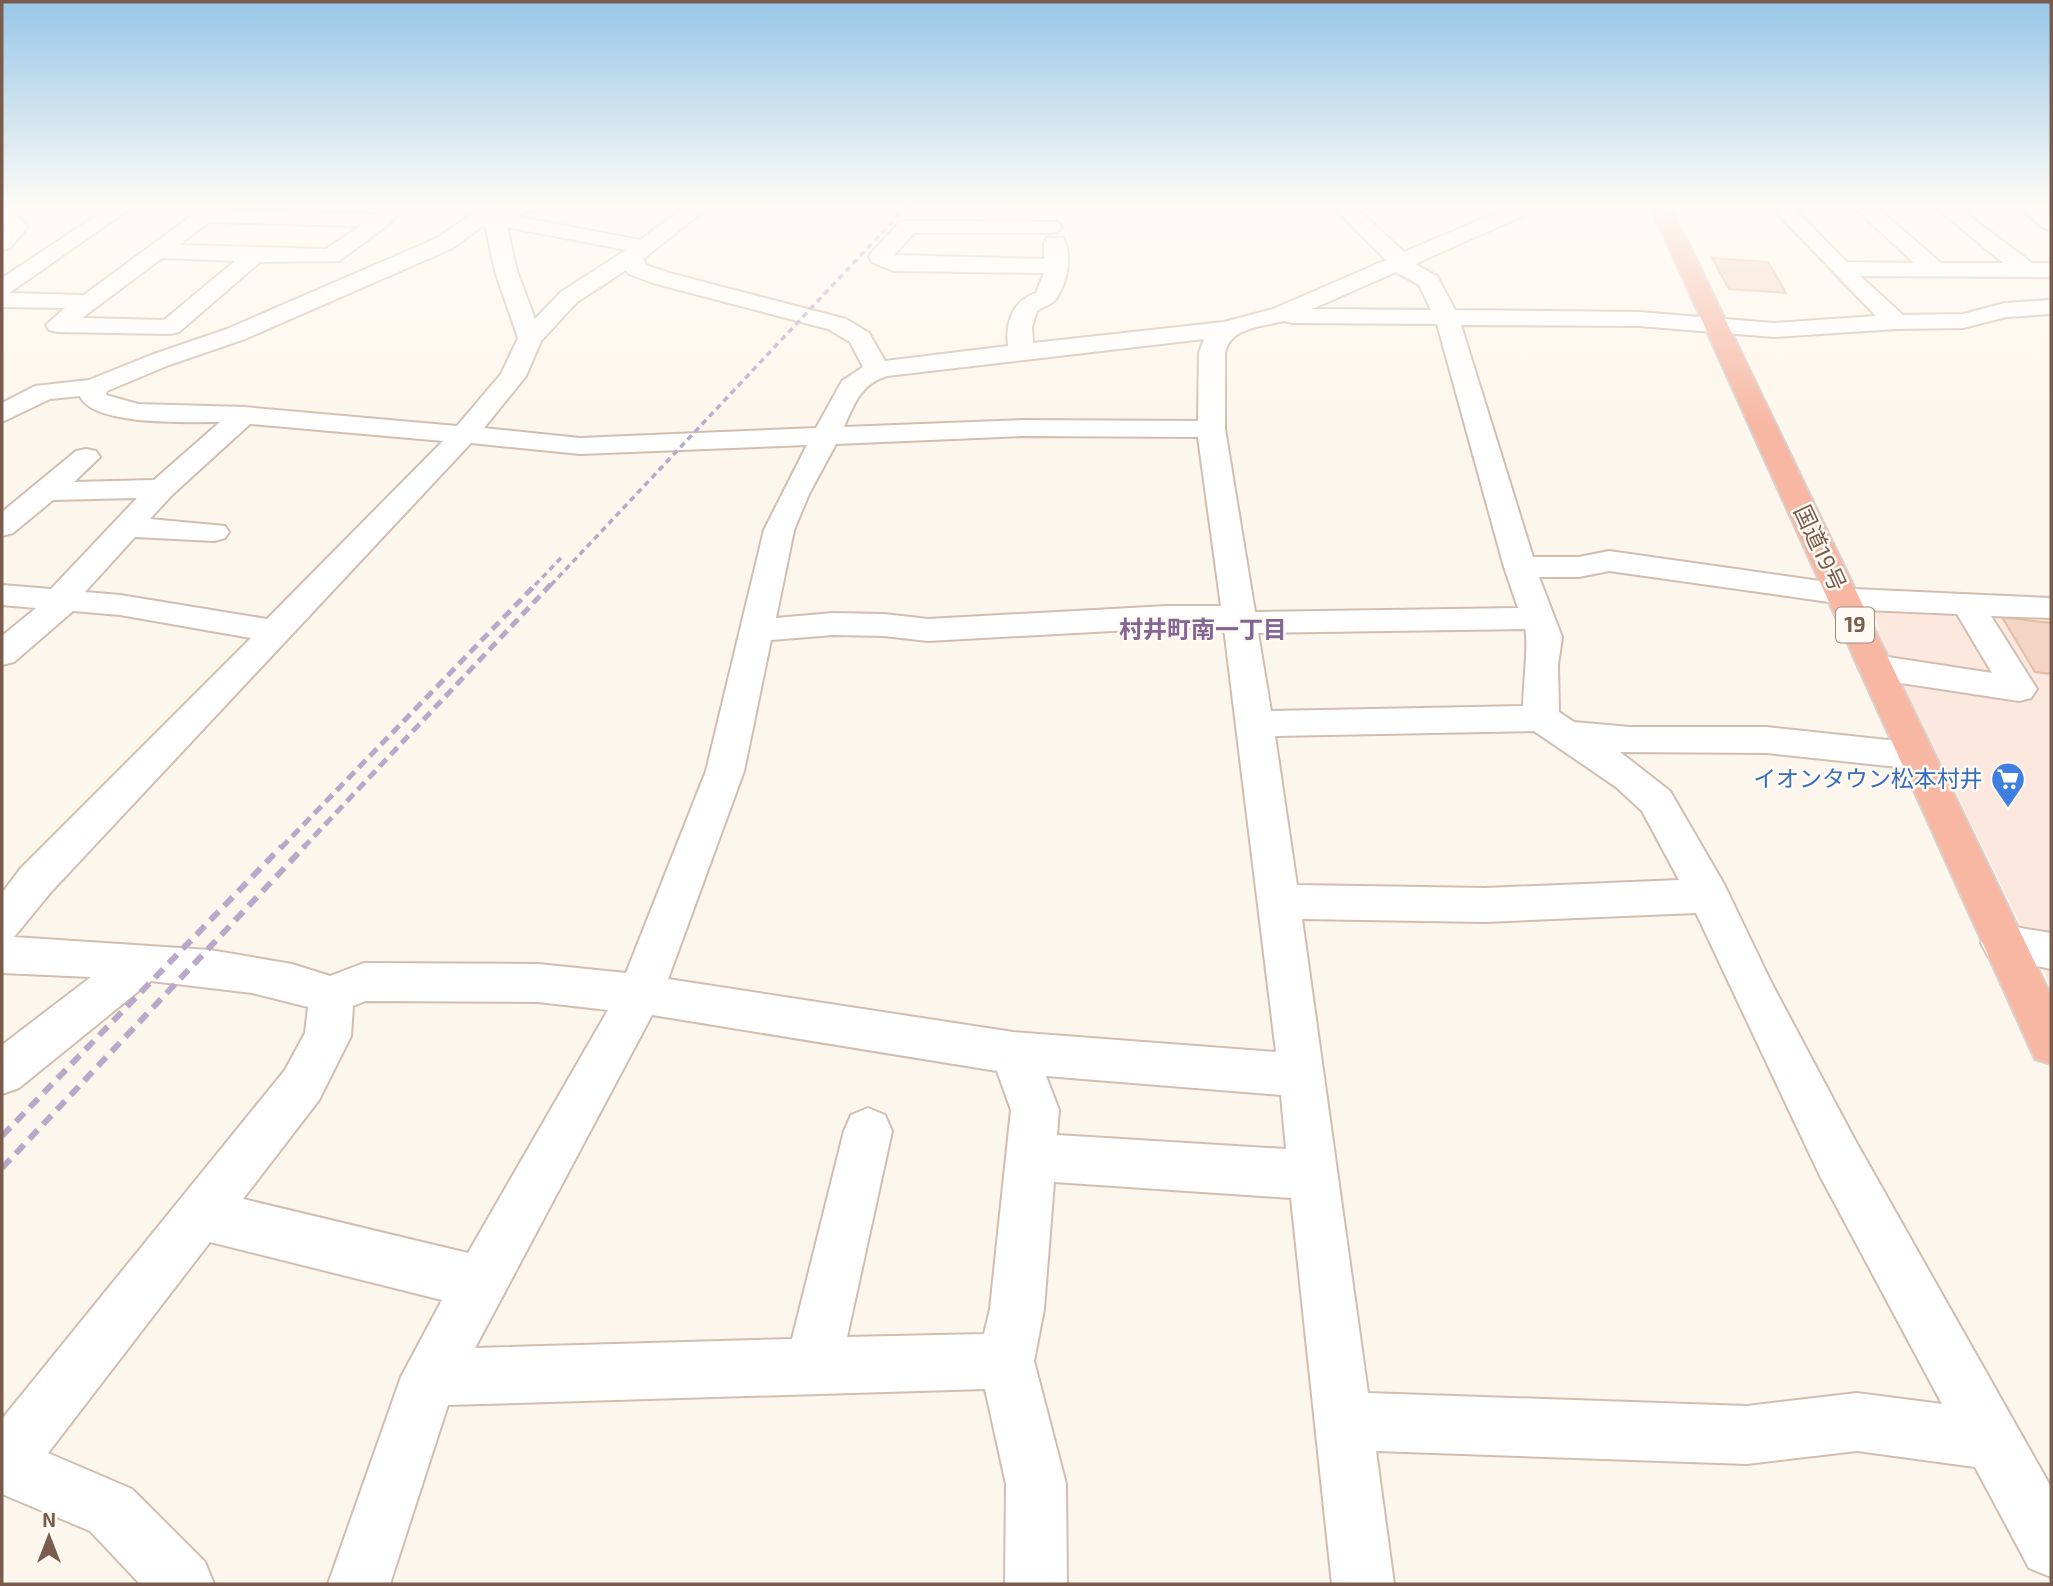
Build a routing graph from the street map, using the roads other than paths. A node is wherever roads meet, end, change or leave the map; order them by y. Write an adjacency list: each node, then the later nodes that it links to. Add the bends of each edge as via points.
1 (120, 279): 15 (street)
2 (227, 279): 15 (street, via 170,327 58,325)
3 (365, 279): 26 (street)
4 (510, 279): 12 (street)
5 (596, 279): 13 (street)
6 (665, 279): 24 (street, via 837,324 860,338)
7 (1048, 279): 23 (street, via 1046,297 1030,305 1022,317 1019,343)
8 (1363, 279): 17 (street)
9 (1426, 279): 18 (street)
10 (1696, 279): 20 (highway, 国道19号 / 19)
11 (1851, 279): 19 (street)
12 (514, 294): 13 (street); 22 (street)
13 (569, 297): 22 (street)
14 (2, 300): 15 (street)
15 (90, 302)
16 (2051, 307): 19 (street, via 2005,310 1963,321)
17 (1281, 314): 18 (street); 21 (street)
18 (1447, 318): 20 (street, via 1639,319); 39 (street)
19 (1897, 322): 20 (street, via 1774,330)
20 (1716, 325): 41 (highway, 国道19号 / 19)
21 (1225, 329): 23 (street); 30 (street, via 1215,340 1212,353)
22 (530, 338): 32 (street, via 513,376)
23 (1023, 351): 24 (street)
24 (877, 369): 31 (street, via 858,379 847,393)
25 (2, 385): 27 (street)
26 (94, 387): 27 (street); 29 (street, via 93,397 101,404 138,412)
27 (44, 393): 28 (street)
28 (2, 414)
29 (244, 415): 32 (street); 34 (street)
30 (1211, 429): 31 (street, via 1022,428); 46 (street)
31 (826, 436): 32 (street, via 580,446); 48 (street, via 793,491 779,530)
32 (462, 437): 47 (street)
33 (86, 457): 35 (street)
34 (162, 489): 35 (street); 37 (street)
35 (45, 491): 36 (street)
36 (2, 527)
37 (126, 527): 38 (street); 42 (street)
38 (214, 532)
39 (1520, 567): 41 (street, via 1579,567 1609,561); 45 (street)
40 (2, 595): 42 (street)
41 (1842, 597): 43 (street); 50 (highway, 国道19号 / 19)
42 (63, 600): 47 (street); 49 (street)
43 (1967, 604): 44 (street); 50 (street, via 2019,688)
44 (2051, 608)
45 (1538, 618): 46 (street); 52 (street, via 1545,636 1541,665)
46 (1240, 620): 48 (street, via 1167,617 928,630 833,624); 51 (street)
47 (275, 631): 56 (street, via 36,880)
48 (756, 631): 61 (street, via 725,771)
49 (2, 654)
50 (1875, 667): 53 (highway, 国道19号 / 19)
51 (1255, 724): 52 (street); 55 (street)
52 (1553, 726): 53 (street, via 1630,740 1767,740); 54 (street, via 1629,777 1656,801)
53 (1916, 756): 57 (highway, 国道19号 / 19)
54 (1709, 896): 55 (street, via 1485,905); 76 (street, via 1837,1157)
55 (1279, 902): 66 (street)
56 (2, 924)
57 (2003, 943): 58 (street); 63 (highway, 国道19号 / 19)
58 (2051, 951)
59 (2, 955): 60 (street)
60 (154, 964): 62 (street, via 252,975); 65 (street)
61 (640, 994): 62 (street, via 538,983 364,982); 64 (street); 71 (street)
62 (331, 995): 70 (street, via 328,1036 302,1085)
63 (2051, 1044)
64 (1013, 1053): 66 (street); 68 (street, via 1035,1110)
65 (2, 1073)
66 (1302, 1075): 69 (street)
67 (868, 1130): 73 (street)
68 (1029, 1157): 69 (street); 72 (street, via 1017,1309)
69 (1314, 1175): 75 (street)
70 (200, 1214): 71 (street); 77 (street)
71 (481, 1283): 74 (street)
72 (1006, 1362): 73 (street); 81 (street, via 1036,1484)
73 (813, 1366): 74 (street)
74 (429, 1377): 80 (street)
75 (1344, 1421): 76 (street, via 1747,1435 1857,1422); 82 (street)
76 (1994, 1440): 78 (street)
77 (2, 1465): 79 (street, via 111,1510)
78 (2051, 1546)
79 (183, 1584)
80 (359, 1584)
81 (1036, 1584)
82 (1363, 1584)

